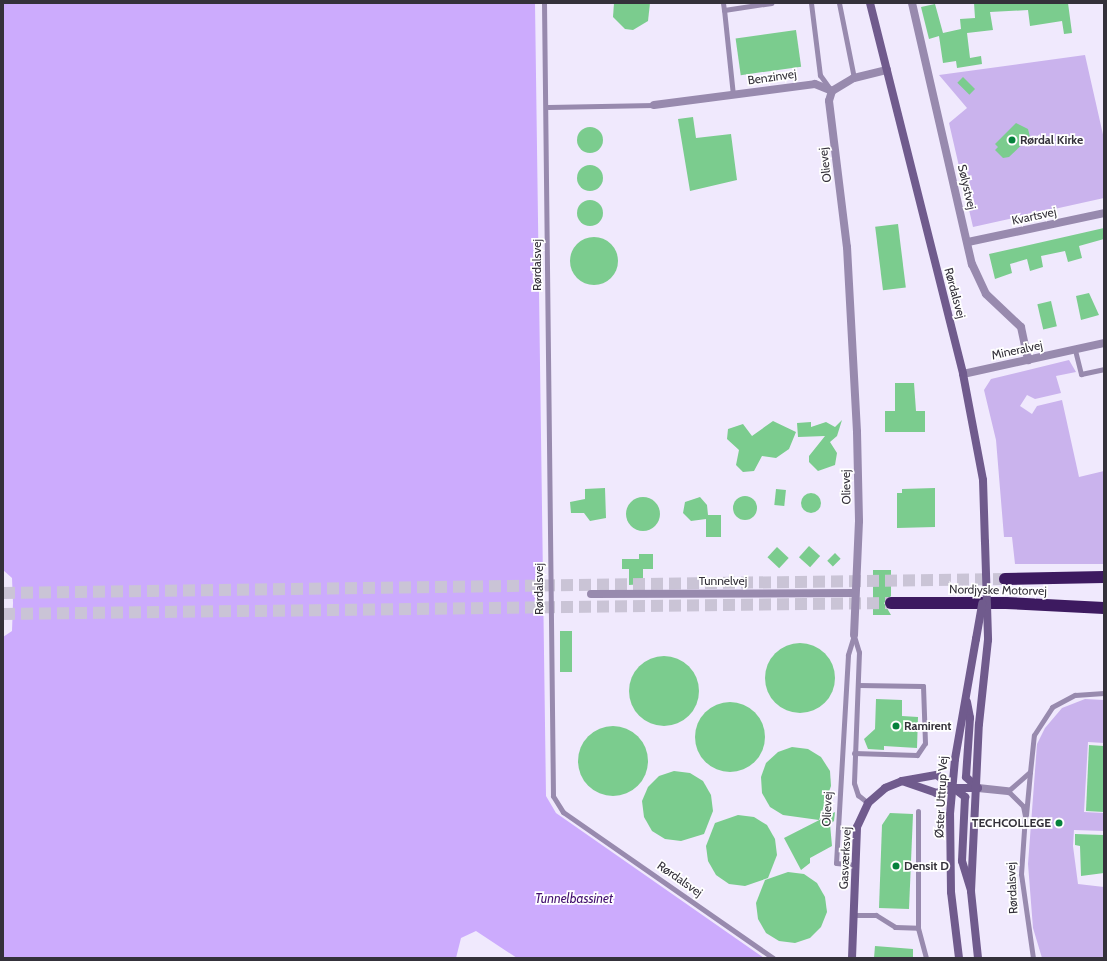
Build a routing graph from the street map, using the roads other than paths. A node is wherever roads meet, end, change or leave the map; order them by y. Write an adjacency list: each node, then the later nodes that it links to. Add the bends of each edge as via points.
1 (544, 3): 14 (lane, Rørdalsvej)
2 (723, 3): 8 (lane)
3 (769, 3): 8 (lane)
4 (811, 3): 11 (lane, via 820,76)
5 (839, 3): 10 (lane)
6 (870, 3): 9 (street, Rørdalsvej)
7 (912, 3): 16 (street, Sølystvej)
8 (724, 10): 12 (lane)
9 (887, 70): 10 (street); 21 (street, Rørdalsvej)
10 (854, 78): 11 (street)
11 (832, 91): 12 (street, Benzinvej, via 815,84); 24 (street, Olievej, via 830,101 847,246 856,401 859,521)
12 (733, 95): 13 (street, Benzinvej)
13 (654, 106): 14 (lane)
14 (548, 107): 47 (lane, Rørdalsvej, via 553,796 563,812)
15 (1104, 213): 16 (street, Kvartsvej)
16 (968, 242): 19 (street, Sølystvej, via 977,279 986,294 1021,328)
17 (1104, 343): 18 (street, Mineralvej)
18 (1075, 350): 19 (street, Mineralvej); 20 (lane, via 1081,374)
19 (1028, 360): 21 (street, Mineralvej)
20 (1104, 369)
21 (963, 374): 26 (street, Rørdalsvej, bridge, via 983,480)
22 (1104, 577): 23 (highway, Nordjyske Motorvej)
23 (1004, 579)
24 (855, 593): 25 (street, Tunnelvej); 29 (street, Olievej)
25 (591, 594)
26 (984, 594): 30 (street, Rørdalsvej, bridge); 38 (street, Rørdalsvej, bridge, via 988,640 979,724)
27 (891, 603): 28 (highway, Nordjyske Motorvej, via 1006,603)
28 (1104, 608)
29 (854, 635): 31 (lane, via 859,652); 43 (lane, Olievej, via 848,655 836,863)
30 (976, 639): 33 (street, Øster Uttrup Vej)
31 (858, 685): 34 (lane); 34 (lane, via 923,686 925,743 917,755)
32 (1104, 693): 35 (lane, Rørdalsvej, via 1075,695 1062,700 1044,716 1034,735)
33 (966, 700): 37 (street, Øster Uttrup Vej); 38 (street, via 970,718 966,777)
34 (854, 753): 40 (lane, via 854,783 858,795)
35 (1030, 772): 39 (lane); 42 (lane, Rørdalsvej)
36 (902, 781): 37 (street, via 936,793); 37 (street, Gasværksvej, via 937,775); 40 (street, Gasværksvej, via 885,788)
37 (953, 788): 38 (street); 44 (street, Gasværksvej, via 965,797 962,861); 50 (street, Øster Uttrup Vej, via 951,892)
38 (978, 788): 39 (street); 44 (street)
39 (1008, 791): 42 (lane, via 1023,806)
40 (868, 803): 43 (street, Gasværksvej, via 858,827)
41 (918, 811): 46 (lane)
42 (1025, 816): 52 (lane, Rørdalsvej, via 1021,874)
43 (856, 865): 45 (street, Gasværksvej)
44 (971, 891): 51 (street)
45 (854, 915): 46 (lane, via 876,915 895,927); 48 (street, Gasværksvej)
46 (918, 928): 49 (lane)
47 (774, 958)
48 (852, 958)
49 (926, 958)
50 (959, 958)
51 (978, 958)
52 (1033, 958)

